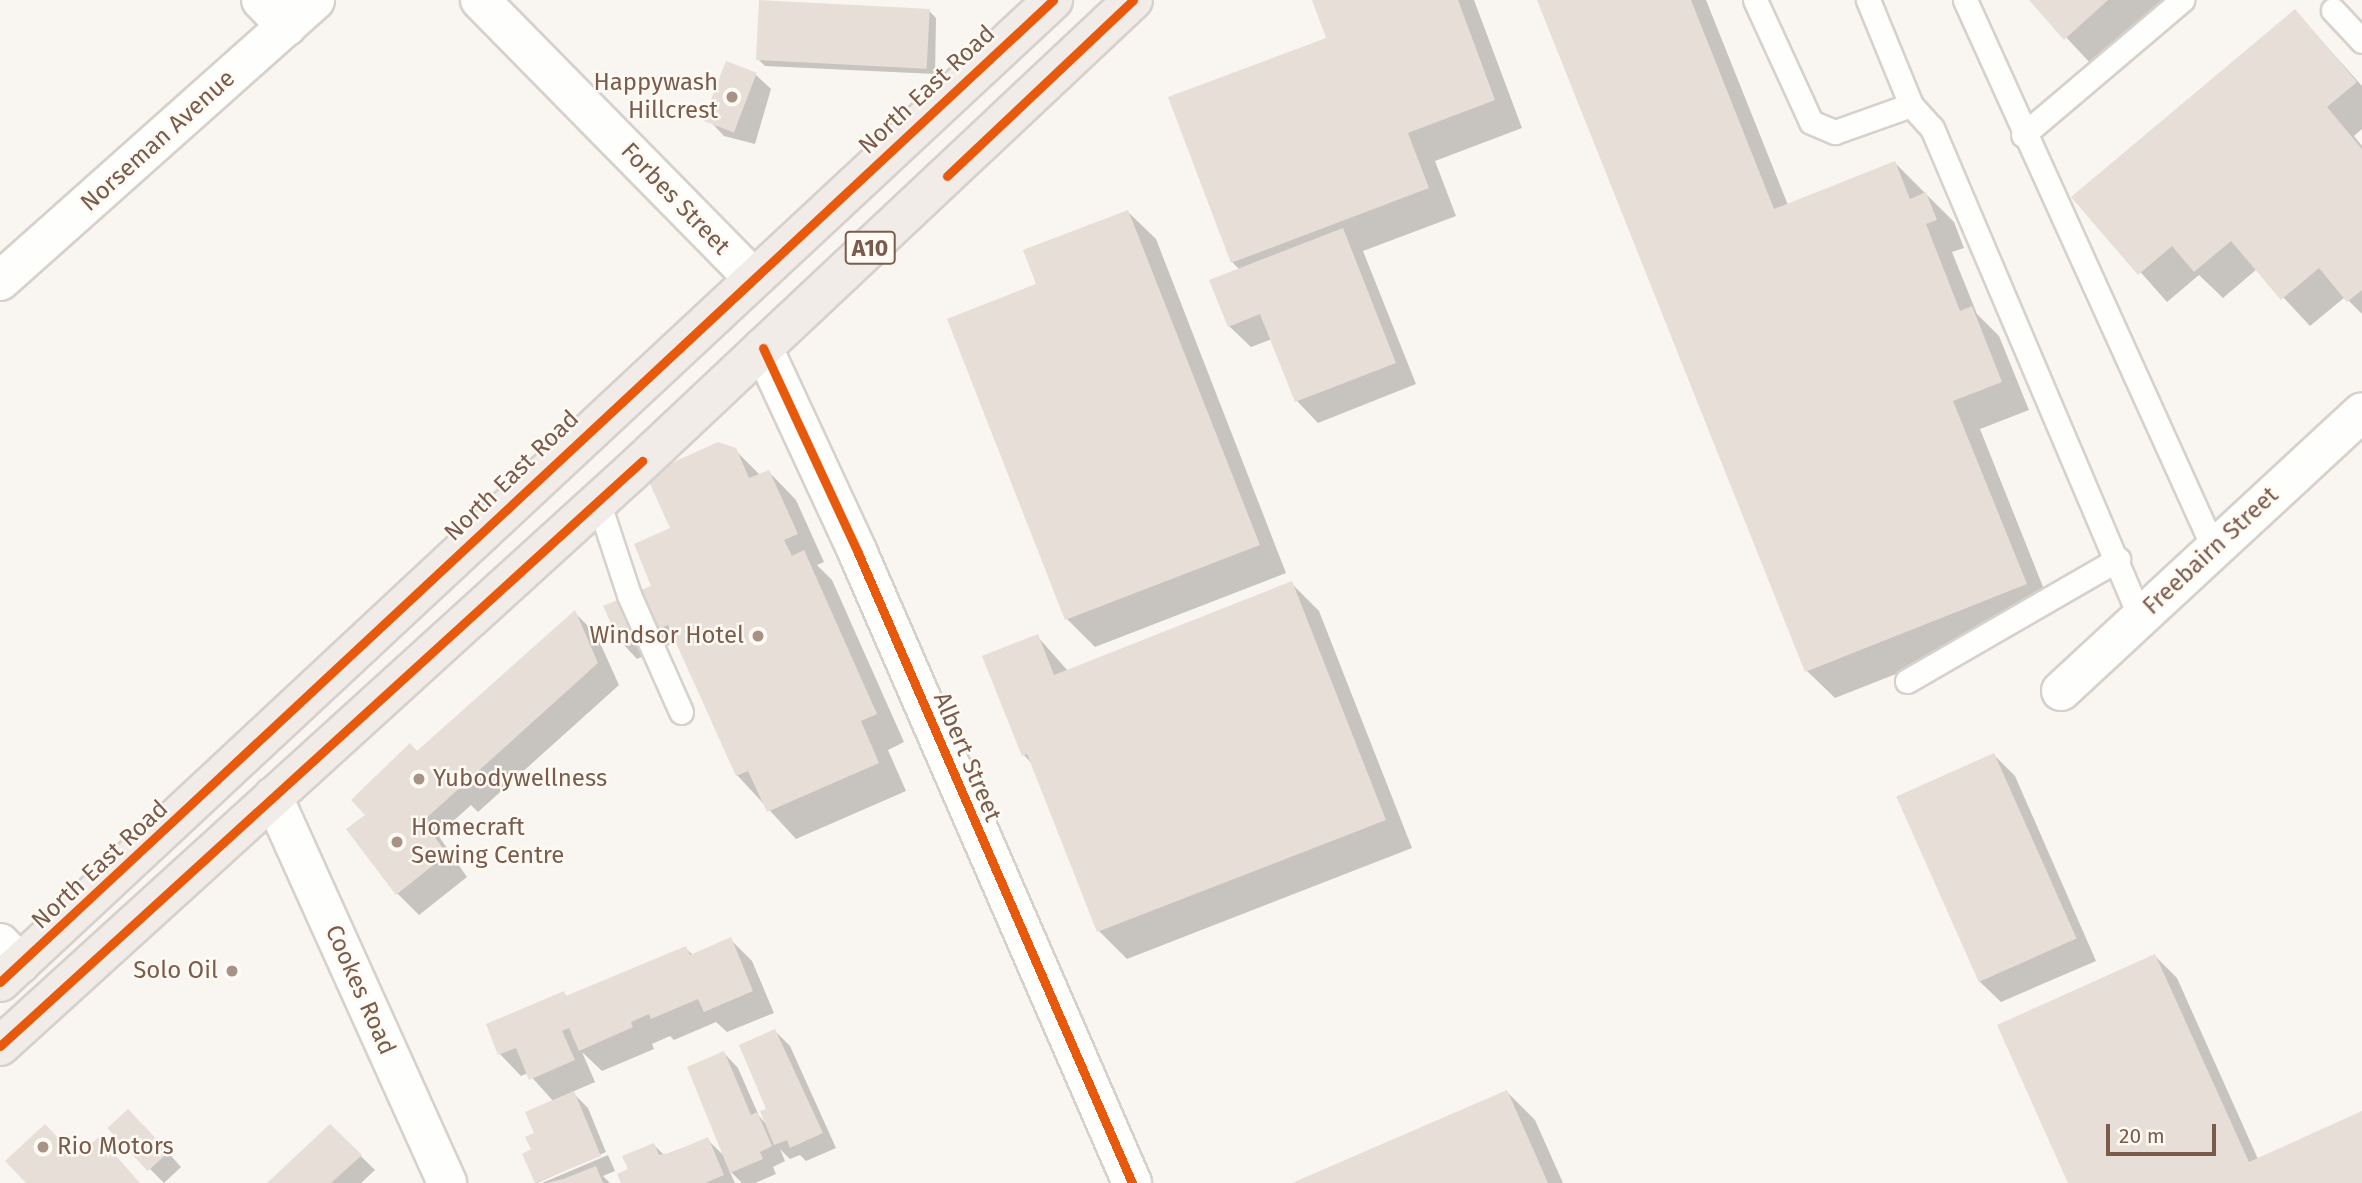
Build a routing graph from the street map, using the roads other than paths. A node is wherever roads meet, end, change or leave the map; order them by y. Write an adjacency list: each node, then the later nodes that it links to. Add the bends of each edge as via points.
1 (315, 0): 10 (street, Norseman Avenue)
2 (480, 0): 14 (street, Forbes Street)
3 (1053, 0): 14 (highway, North East Road / A10)
4 (1133, 0): 17 (highway, A10)
5 (1755, 0): 12 (lane, via 1811,122 1835,132)
6 (1965, 0): 13 (lane)
7 (2182, 0): 13 (lane)
8 (1874, 2): 12 (lane)
9 (2333, 10): 11 (lane)
10 (274, 13): 15 (street, Norseman Avenue)
11 (2362, 41)
12 (1911, 105): 22 (lane, via 1932,128)
13 (2023, 135): 21 (lane)
14 (753, 278): 16 (highway, North East Road / A10); 17 (highway)
15 (0, 281)
16 (724, 304): 18 (highway); 27 (highway, North East Road / A10)
17 (793, 320): 18 (highway, A10)
18 (763, 348): 20 (highway, A10); 33 (street, Albert Street, via 858,553)
19 (2362, 412): 21 (street, Freebairn Street)
20 (598, 502): 26 (lane, via 629,595); 28 (highway, A10)
21 (2214, 549): 23 (street, Freebairn Street)
22 (2118, 559): 23 (lane); 24 (lane)
23 (2140, 617): 25 (street, Freebairn Street)
24 (1907, 681)
25 (2061, 691)
26 (681, 712)
27 (240, 762): 28 (highway); 29 (highway, North East Road / A10)
28 (273, 797): 30 (highway, A10); 32 (street, Cookes Road)
29 (7, 963): 30 (highway)
30 (53, 998): 31 (highway, A10)
31 (0, 1046)
32 (447, 1183)
33 (1132, 1183)

